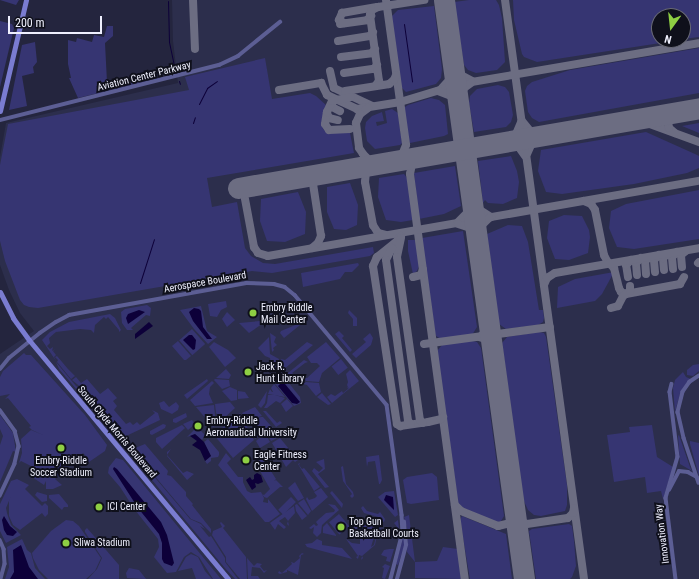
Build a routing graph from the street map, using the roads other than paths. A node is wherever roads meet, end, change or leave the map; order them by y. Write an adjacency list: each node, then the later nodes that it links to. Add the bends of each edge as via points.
1 (26, 0): 3 (main road)
2 (280, 22): 4 (street, Aviation Center Parkway, via 238,56 219,65)
3 (0, 111)
4 (0, 120)
5 (0, 292): 6 (main road, South Clyde Morris Boulevard, via 13,318)
6 (30, 341): 7 (street, Aerospace Boulevard); 17 (street, Aerospace Boulevard, via 56,322 75,314 246,283 286,287 387,405); 22 (main road, South Clyde Morris Boulevard)
7 (0, 369)
8 (699, 376): 13 (street, via 690,382 683,392 678,412)
9 (672, 384): 11 (street, Innovation Way, via 670,392 678,457)
10 (0, 410): 16 (street, via 15,431 19,446 15,464)
11 (676, 464): 12 (street); 15 (street, Innovation Way)
12 (688, 472): 13 (street); 15 (street, via 679,471)
13 (697, 477): 14 (street)
14 (699, 483)
15 (667, 492): 25 (street, Innovation Way, via 666,505)
16 (0, 496)
17 (402, 515): 19 (street, Aerospace Boulevard, via 402,539); 20 (street, Aerospace Boulevard, via 407,539)
18 (0, 540): 21 (street, via 4,549 5,564)
19 (394, 567): 20 (street); 23 (street, Aerospace Boulevard)
20 (400, 569): 24 (street, Aerospace Boulevard)
21 (1, 579)
22 (228, 579)
23 (390, 579)
24 (397, 579)
25 (676, 579)

